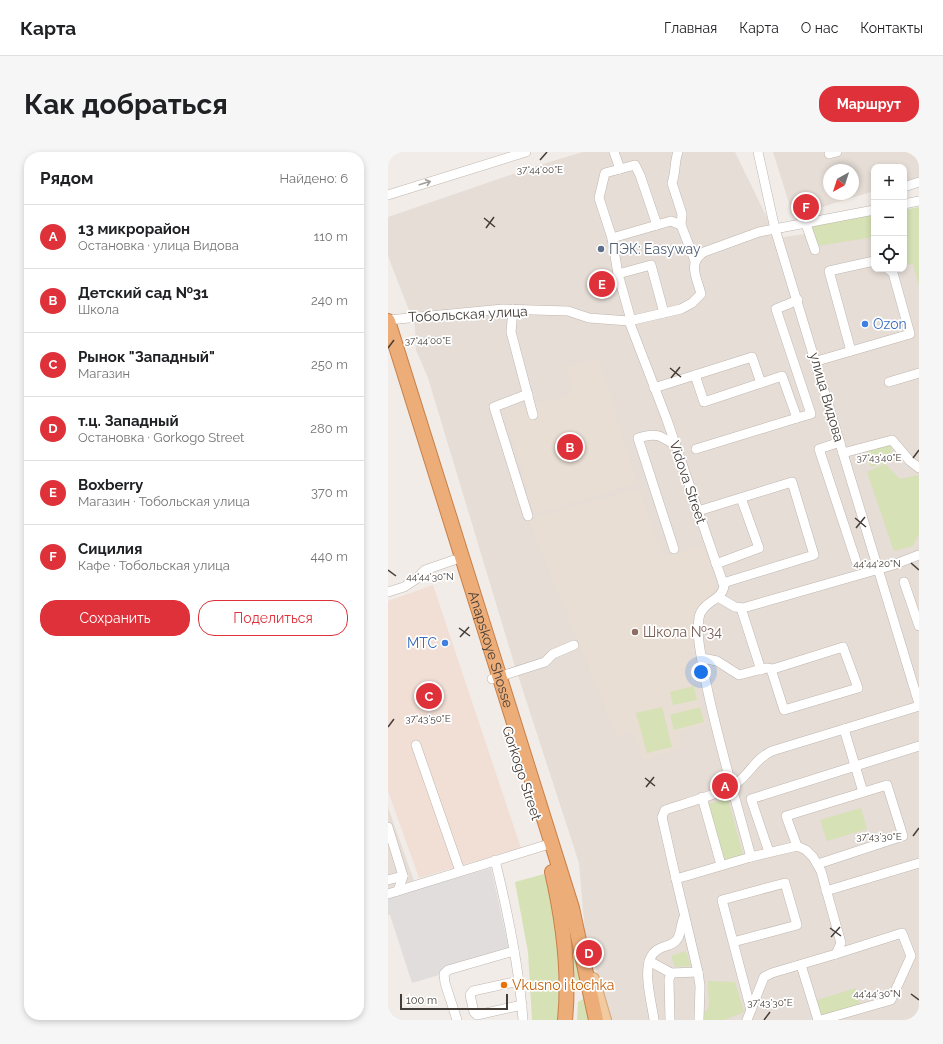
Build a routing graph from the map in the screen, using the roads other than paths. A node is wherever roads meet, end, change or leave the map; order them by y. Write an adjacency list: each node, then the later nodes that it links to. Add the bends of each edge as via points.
1 (526, 152): 8 (street, one-way to 1)
2 (614, 152): 5 (street)
3 (678, 152): 14 (street, via 674,162 676,171 672,183 682,214)
4 (758, 152): 15 (street)
5 (620, 169): 13 (street, via 635,165); 16 (street, Vidova Street, via 605,173 599,198)
6 (919, 182): 7 (street)
7 (907, 186)
8 (388, 195)
9 (919, 201): 10 (street)
10 (907, 203)
11 (871, 211): 12 (street)
12 (806, 224): 15 (street); 17 (street)
13 (657, 225): 14 (street, via 671,221); 16 (street)
14 (681, 225): 18 (street)
15 (775, 229): 18 (street, via 704,252); 22 (street, улица Видова)
16 (612, 238): 21 (street, Vidova Street)
17 (815, 250)
18 (695, 261): 24 (street, Тобольская улица, via 693,268 702,294 686,306)
19 (871, 262): 27 (street, via 829,271)
20 (892, 272): 27 (street, via 910,334)
21 (618, 274): 24 (street, via 651,265); 26 (street, Vidova Street)
22 (798, 300): 29 (street, улица Видова); 37 (street, via 776,309 811,414)
23 (513, 309): 25 (street, Тобольская улица); 26 (street, Тобольская улица, via 568,311 589,318); 35 (street, via 512,332)
24 (664, 313): 26 (street, Тобольская улица)
25 (388, 321): 63 (highway, Anapskoye Shosse)
26 (630, 321): 34 (street, Vidova Street)
27 (851, 351): 29 (street)
28 (388, 353): 48 (highway, Anapskoye Shosse)
29 (817, 361): 38 (street, улица Видова)
30 (919, 373): 32 (street)
31 (695, 375): 33 (street, via 752,357); 33 (street, via 704,402); 34 (street)
32 (889, 382)
33 (761, 383): 37 (street, via 782,376)
34 (654, 388): 39 (street, Vidova Street)
35 (528, 394): 36 (street); 45 (street, via 494,407)
36 (533, 415)
37 (797, 418): 40 (street)
38 (840, 442): 41 (street, улица Видова); 49 (street, via 820,450)
39 (676, 446): 44 (street, Vidova Street); 46 (street, via 660,435 638,438)
40 (696, 449)
41 (843, 453): 42 (street, via 892,440); 51 (street, улица Видова)
42 (919, 468)
43 (741, 498): 44 (street); 50 (street, via 759,548); 53 (street, via 792,482 814,555)
44 (698, 511): 50 (street, Vidova Street)
45 (528, 516)
46 (674, 550)
47 (919, 555): 51 (street)
48 (454, 560): 54 (street, via 426,570 410,583); 63 (highway, Anapskoye Shosse)
49 (856, 561)
50 (716, 564): 53 (street, Vidova Street)
51 (877, 568): 56 (street); 62 (street, улица Видова)
52 (904, 582): 57 (street)
53 (723, 583): 55 (street, via 723,591)
54 (388, 592)
55 (718, 598): 56 (street); 59 (street, via 704,606 699,616 698,638)
56 (741, 608): 60 (street)
57 (919, 626)
58 (574, 645): 63 (street, via 553,654 545,662)
59 (702, 658): 60 (street, via 717,661 739,675); 69 (street, via 712,716)
60 (766, 669): 60 (street, via 843,647 858,688 784,710)
61 (919, 671): 62 (street)
62 (910, 675): 64 (street, улица Видова)
63 (496, 677): 73 (highway, Gorkogo Street); 89 (highway, Anapskoye Shosse)
64 (919, 705): 65 (street)
65 (844, 729): 68 (street); 69 (street, via 764,754 744,777)
66 (416, 745): 82 (street)
67 (919, 746): 68 (street)
68 (856, 767): 70 (street); 76 (street, via 751,799)
69 (732, 786): 71 (street); 77 (street)
70 (863, 792): 75 (street, via 786,816); 80 (street, via 887,785 902,836)
71 (702, 797): 81 (street); 84 (street, via 665,810 662,817)
72 (388, 828): 83 (street)
73 (540, 830): 74 (highway, Gorkogo Street); 104 (main road, via 547,837 563,900 572,989)
74 (546, 845): 78 (street); 103 (highway, Gorkogo Street, via 565,944)
75 (797, 846): 76 (street); 80 (street, via 806,850)
76 (769, 852): 77 (street)
77 (751, 857): 81 (street)
78 (495, 860): 82 (street); 92 (street)
79 (919, 863): 87 (street)
80 (818, 864): 87 (street)
81 (721, 865): 84 (street)
82 (460, 871): 86 (street)
83 (403, 876): 85 (street); 86 (street)
84 (676, 879): 90 (street)
85 (388, 880)
86 (398, 891): 88 (street)
87 (826, 891): 93 (street, via 841,943)
88 (388, 894)
89 (572, 908): 105 (highway, Anapskoye Shosse); 106 (main road)
90 (684, 918): 94 (street, via 679,937 674,943 657,950); 96 (street)
91 (733, 942): 91 (street, via 722,900 785,883 797,926); 100 (street)
92 (514, 951): 98 (street); 101 (street, via 448,970 444,974)
93 (836, 954): 95 (street); 112 (street, via 902,933 911,956 891,1000)
94 (649, 961): 97 (street); 107 (street, via 647,970)
95 (801, 965): 100 (street, via 772,972 764,977); 111 (street)
96 (698, 972): 97 (street); 109 (street)
97 (671, 973): 108 (street)
98 (519, 980): 99 (street); 99 (street, via 473,991 470,995 477,1015)
99 (522, 1005): 102 (street)
100 (751, 1010): 110 (street)
101 (457, 1020)
102 (523, 1020)
103 (565, 1020)
104 (571, 1020)
105 (596, 1020)
106 (605, 1020)
107 (654, 1020)
108 (670, 1020)
109 (699, 1020)
110 (747, 1020)
111 (818, 1020)
112 (821, 1020)

